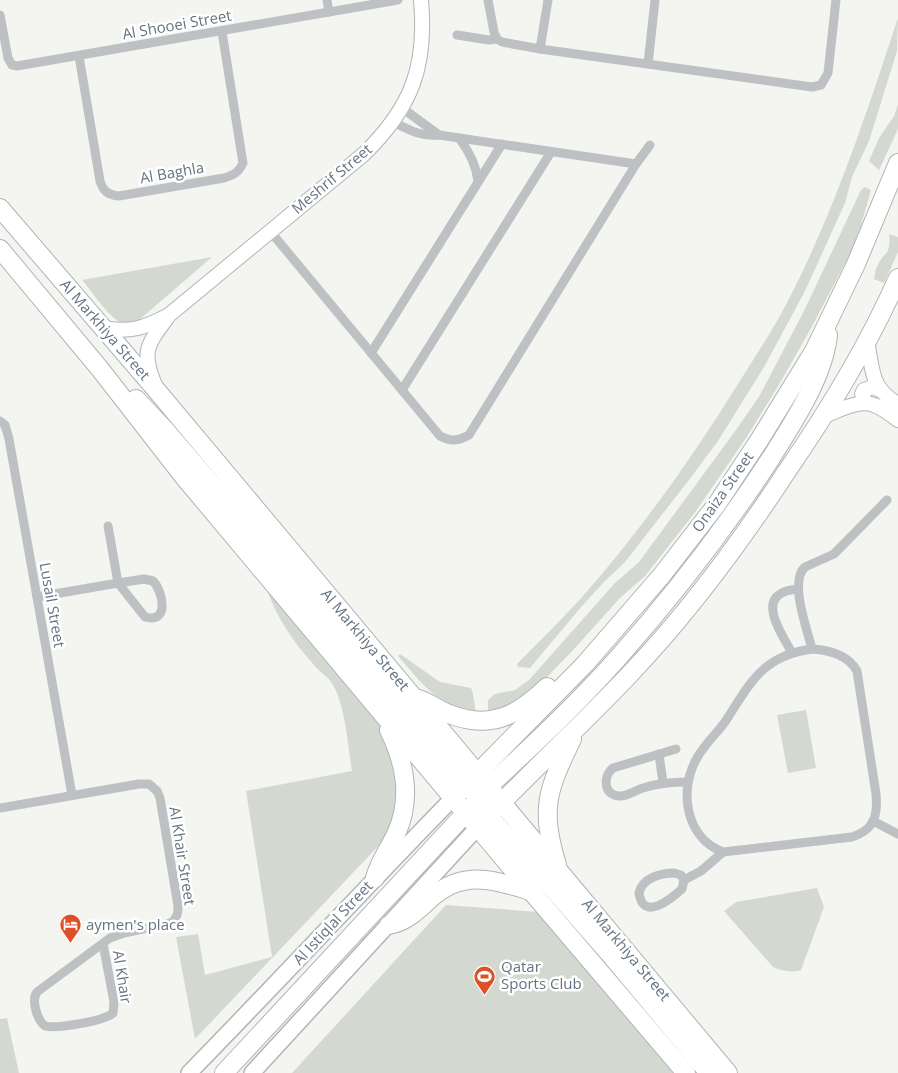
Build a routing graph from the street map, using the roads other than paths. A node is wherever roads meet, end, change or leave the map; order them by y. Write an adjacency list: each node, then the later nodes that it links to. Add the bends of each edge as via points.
1 (327, 0): 8 (street)
2 (398, 0): 8 (street, Al Shooei Street)
3 (421, 0): 16 (street, Meshrif Street, via 423,35 419,64)
4 (488, 0): 12 (street)
5 (548, 0): 13 (street)
6 (655, 0): 15 (street)
7 (836, 0): 15 (street, via 828,73 821,85 812,87)
8 (329, 12): 10 (street, Al Shooei Street)
9 (0, 15): 14 (street, Al Shooei Street, via 12,65 25,66)
10 (222, 32): 14 (street, Al Shooei Street); 14 (street, Al Baghla, via 243,162 234,175 215,180 119,196 106,192 100,181)
11 (457, 35): 12 (street)
12 (497, 39): 13 (street)
13 (540, 49): 15 (street)
14 (79, 56)
15 (648, 64)
16 (402, 108): 17 (street, Meshrif Street); 18 (street)
17 (393, 122): 18 (street, via 420,135); 27 (street, Meshrif Street, via 364,154)
18 (439, 134): 19 (street)
19 (459, 138): 20 (street); 25 (street, via 469,151)
20 (502, 144): 22 (street); 25 (street)
21 (650, 145): 24 (street)
22 (551, 152): 24 (street); 36 (street)
23 (898, 163): 31 (highway, Onaiza Street)
24 (636, 164): 36 (street, via 469,434 460,440 440,436)
25 (478, 181): 34 (street)
26 (0, 208): 32 (highway, Al Markhiya Street)
27 (270, 231): 30 (street, Meshrif Street); 34 (street)
28 (0, 249): 35 (highway, Al Markhiya Street)
29 (898, 278): 33 (highway)
30 (169, 316): 32 (street, Meshrif Street, via 137,329); 38 (street, Meshrif Street, via 149,345 147,358)
31 (827, 325): 51 (highway, Onaiza Street, via 796,382 717,504); 60 (highway, via 827,348 813,385 785,437 714,541 616,660)
32 (102, 328): 38 (highway, Al Markhiya Street)
33 (868, 341): 37 (street); 41 (highway)
34 (371, 353): 36 (street)
35 (100, 369): 53 (highway, Al Markhiya Street, via 184,476); 60 (highway, via 133,395 167,432)
36 (402, 390)
37 (880, 390): 39 (street, via 873,387 864,390 862,394); 40 (street)
38 (158, 392): 52 (highway, Al Markhiya Street)
39 (866, 403): 41 (street); 42 (street, via 877,406)
40 (898, 404)
41 (824, 416): 54 (highway, via 768,500 680,618)
42 (898, 420)
43 (0, 421): 48 (street, Lusail Street, via 8,432)
44 (887, 500): 47 (street, via 834,554 801,570)
45 (108, 526): 46 (street)
46 (118, 583): 46 (street, via 144,579 153,581 158,589 162,613 159,617 144,617); 48 (street)
47 (797, 589): 49 (street); 50 (street, via 782,593 772,612)
48 (37, 597): 59 (street, Lusail Street)
49 (812, 649): 50 (street); 62 (street, via 822,649 845,658 857,671 877,803)
50 (792, 653): 57 (street, via 766,666 754,677 697,758)
51 (586, 664): 52 (highway, via 557,678 525,707 500,718 460,718); 60 (highway, Onaiza Street)
52 (413, 697): 60 (highway, Al Markhiya Street)
53 (380, 709): 60 (highway, Al Markhiya Street); 66 (highway, via 402,761 406,790 397,831 382,857)
54 (577, 728): 60 (highway); 65 (highway, via 550,789 546,817)
55 (676, 749): 56 (street)
56 (659, 754): 58 (street); 58 (street, via 613,768 606,775 605,784 614,795 623,796)
57 (687, 782): 58 (street); 64 (street, via 689,810 694,825 702,838)
58 (663, 783)
59 (72, 795): 61 (street, Al Khair Street); 70 (street, Al Khair Street, via 144,783 153,786 160,798 178,913 176,919 171,923 116,935)
60 (478, 800): 65 (highway, Al Markhiya Street); 66 (main road, Al Istiqlal Street); 68 (highway, Al Markhiya Street); 69 (main road); 72 (highway); 75 (highway)
61 (0, 808)
62 (873, 821): 63 (street); 64 (street, via 862,834 852,837)
63 (898, 834)
64 (723, 852): 67 (street, via 701,871)
65 (559, 871): 76 (highway, Al Markhiya Street)
66 (375, 878): 71 (main road, Al Istiqlal Street)
67 (684, 880): 67 (street, via 674,873 652,878 640,889 641,901 650,907 658,906 682,889)
68 (531, 891): 69 (highway, via 486,878 458,882 439,890 408,918); 74 (highway, Al Markhiya Street)
69 (389, 925): 73 (main road)
70 (103, 944): 70 (street, Al Khair, via 114,1013 54,1027 41,1024 35,994)
71 (189, 1073)
72 (224, 1073)
73 (252, 1073)
74 (686, 1073)
75 (708, 1073)
76 (728, 1073)

